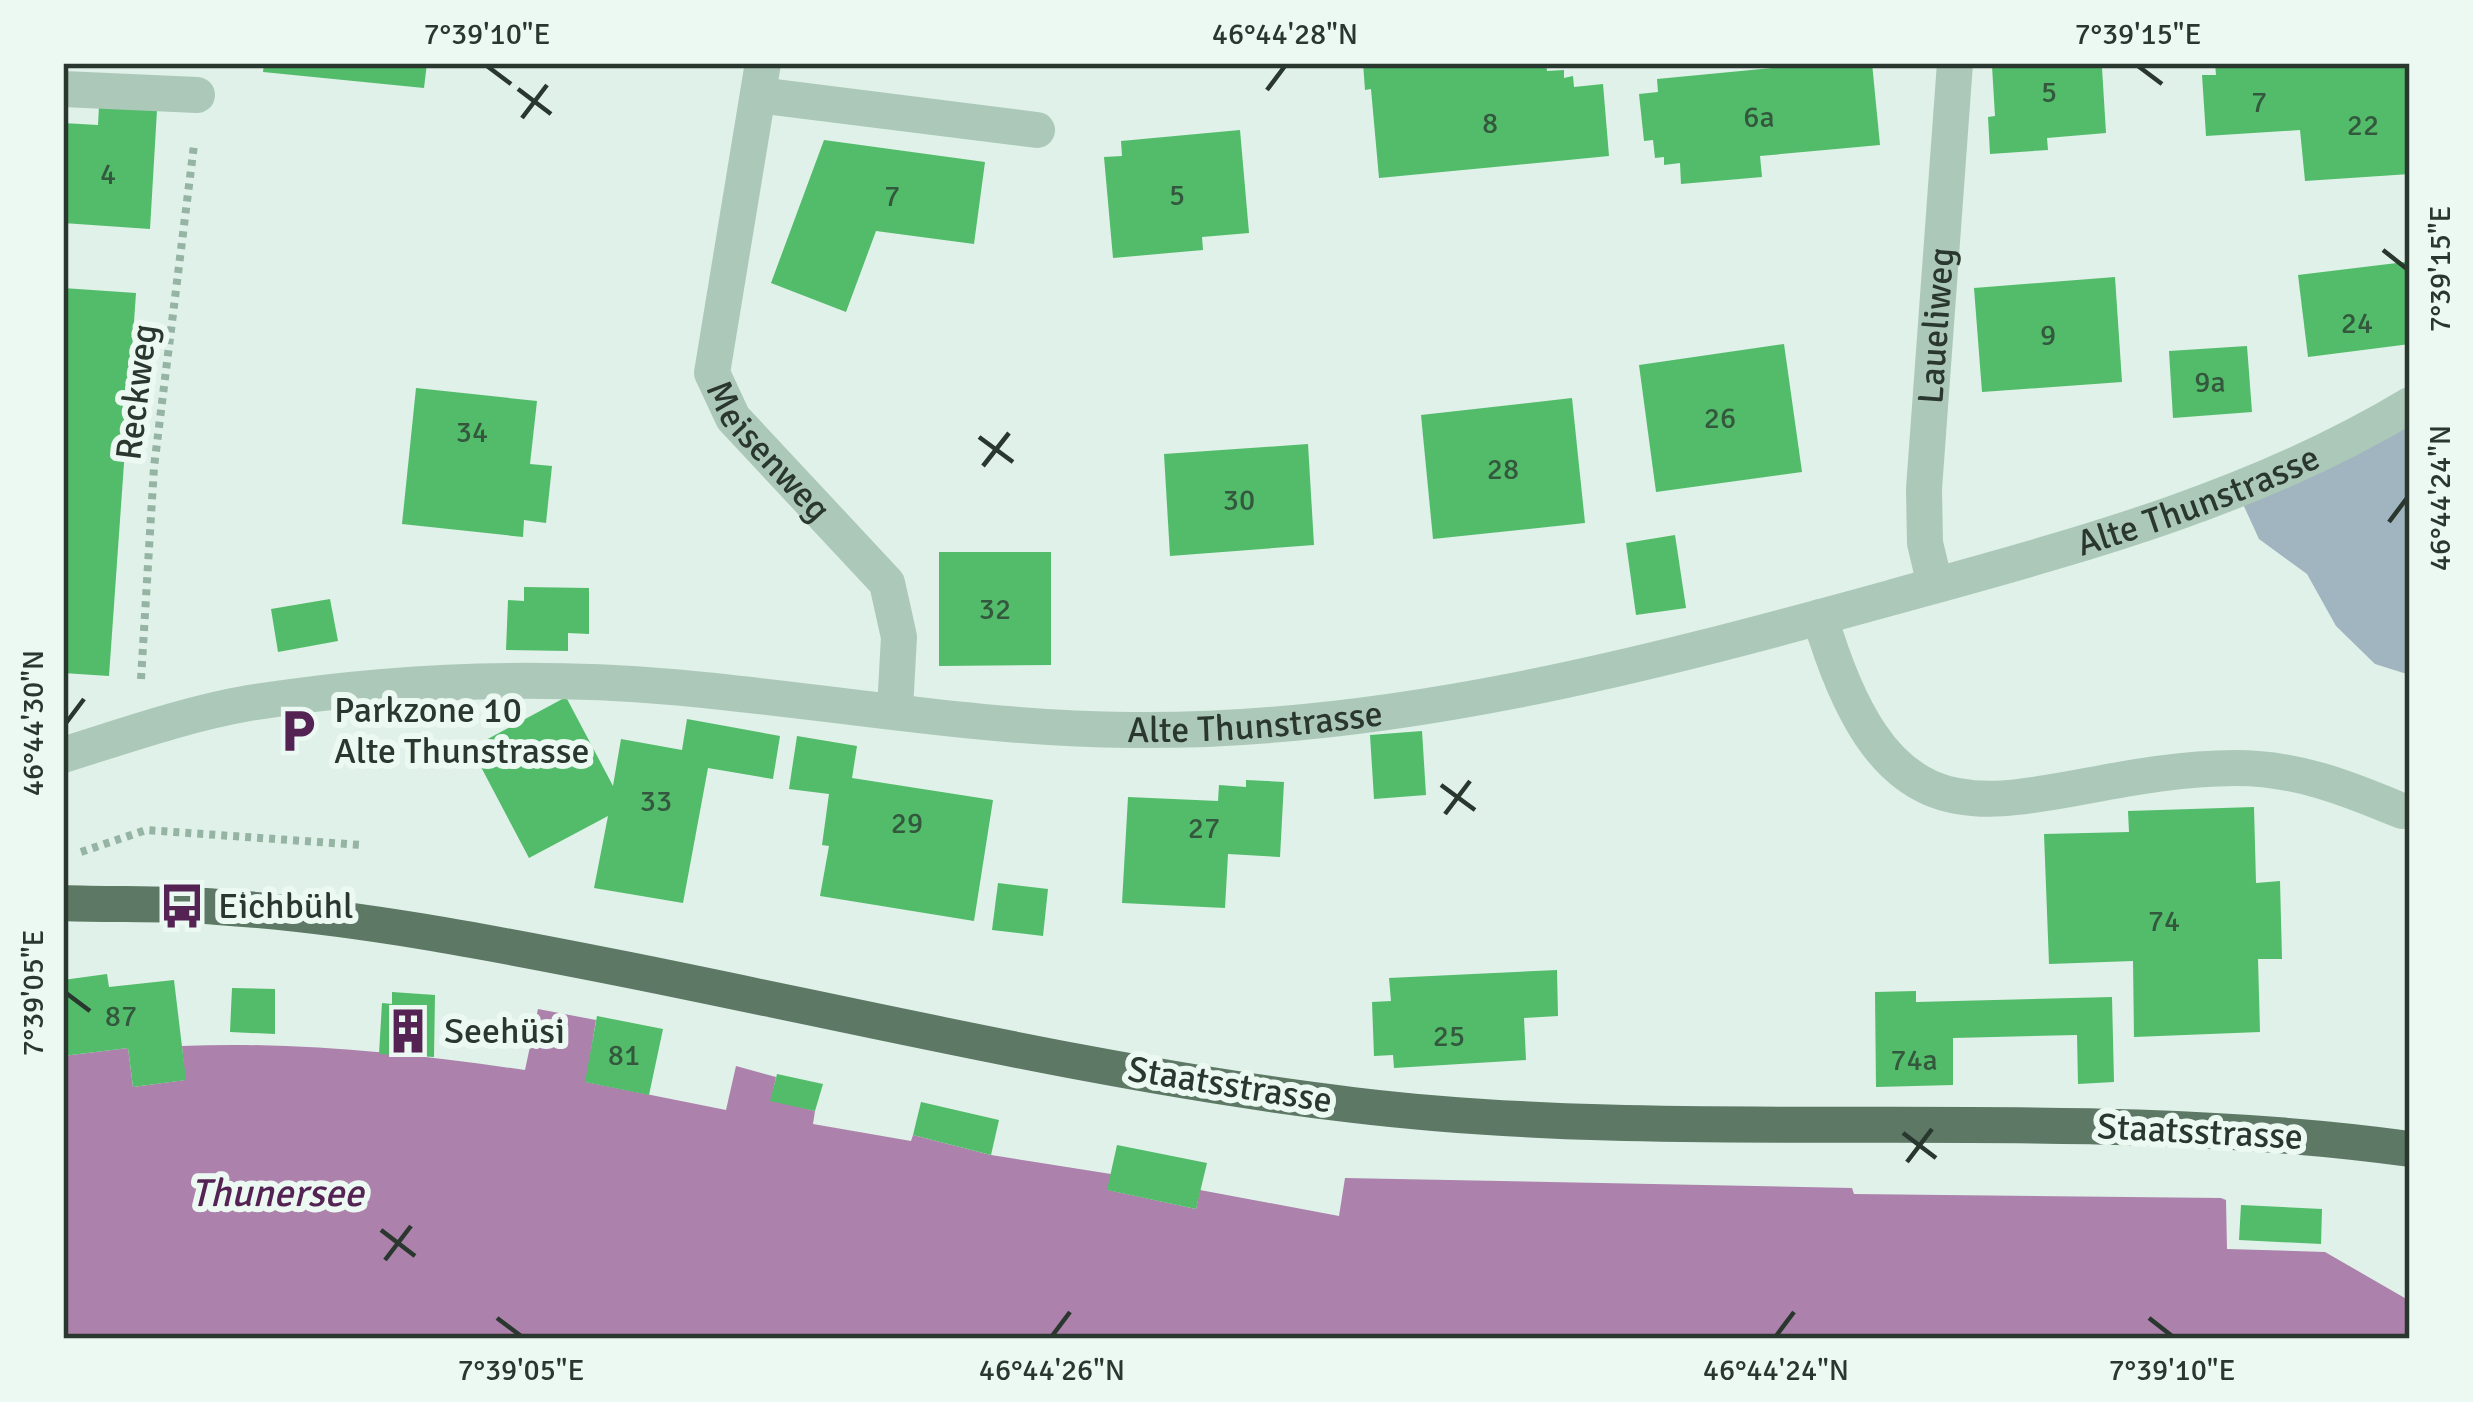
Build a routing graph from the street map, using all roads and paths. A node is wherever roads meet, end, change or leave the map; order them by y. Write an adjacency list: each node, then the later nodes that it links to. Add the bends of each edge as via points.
1 (1955, 63): 7 (street, Laueliweg, via 1924,489)
2 (760, 79): 5 (street, Meisenweg); 9 (street, Meisenweg, via 712,373 733,418 887,584 899,637)
3 (63, 88): 4 (street)
4 (197, 95): 10 (path, Reckweg, via 154,467 141,639)
5 (1036, 130)
6 (2410, 405): 7 (street, Alte Thunstrasse, via 2196,509)
7 (1935, 585): 8 (street, Alte Thunstrasse)
8 (1820, 617): 9 (street, Alte Thunstrasse, via 1460,703 1291,722 1122,730); 12 (street, via 1856,718 1926,788 1991,800 2234,768 2294,771)
9 (896, 710): 10 (street, Alte Thunstrasse, via 667,686 457,682 250,703)
10 (149, 728): 11 (street, Alte Thunstrasse)
11 (63, 755)
12 (2402, 811)
13 (361, 845): 14 (path, via 146,830)
14 (63, 858)
15 (63, 903): 16 (main road, Staatsstrasse, via 217,907 419,931 1048,1055 1399,1110 1582,1121 2020,1124 2312,1136)
16 (2410, 1149)

